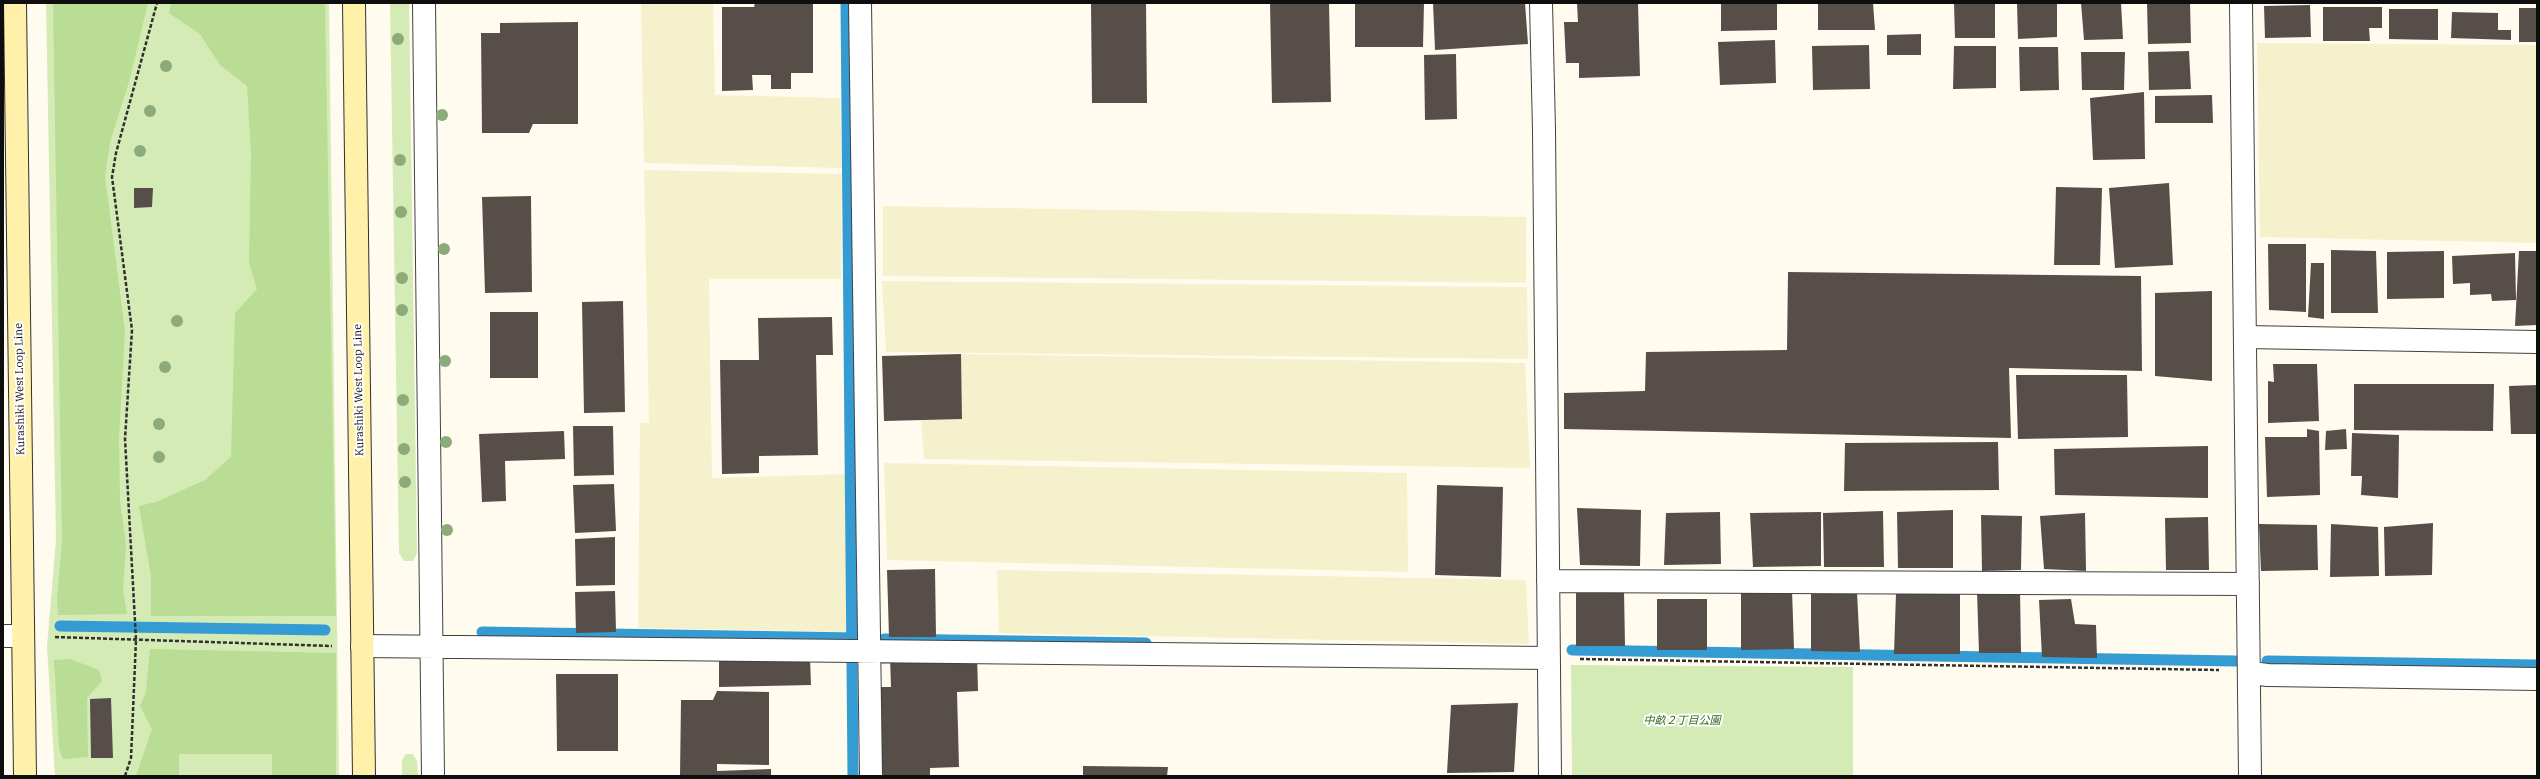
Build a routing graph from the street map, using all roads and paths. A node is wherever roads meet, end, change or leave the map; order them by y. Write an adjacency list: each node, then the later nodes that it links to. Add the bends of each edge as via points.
1 (15, 3): 12 (main road, Kurashiki West Loop Line)
2 (157, 3): 13 (path, via 116,153 112,177 128,282 132,330 125,439)
3 (354, 3): 14 (main road, Kurashiki West Loop Line)
4 (424, 3): 15 (street)
5 (860, 3): 16 (street)
6 (1540, 3): 10 (street, via 1544,130)
7 (2241, 3): 8 (street)
8 (2245, 337): 9 (street); 11 (street)
9 (2537, 342)
10 (1548, 581): 11 (street); 17 (street)
11 (2248, 584): 18 (street)
12 (13, 636): 13 (path); 20 (main road, Kurashiki West Loop Line)
13 (136, 640): 14 (path); 21 (path, via 130,758)
14 (362, 646): 15 (street); 22 (main road, Kurashiki West Loop Line)
15 (432, 646): 16 (street); 23 (street)
16 (858, 651): 17 (street); 24 (street)
17 (1549, 658): 18 (path, via 2229,670); 25 (street)
18 (2250, 673): 19 (street); 26 (street)
19 (2537, 679)
20 (25, 776)
21 (125, 776)
22 (364, 776)
23 (433, 776)
24 (870, 776)
25 (1550, 776)
26 (2250, 776)

